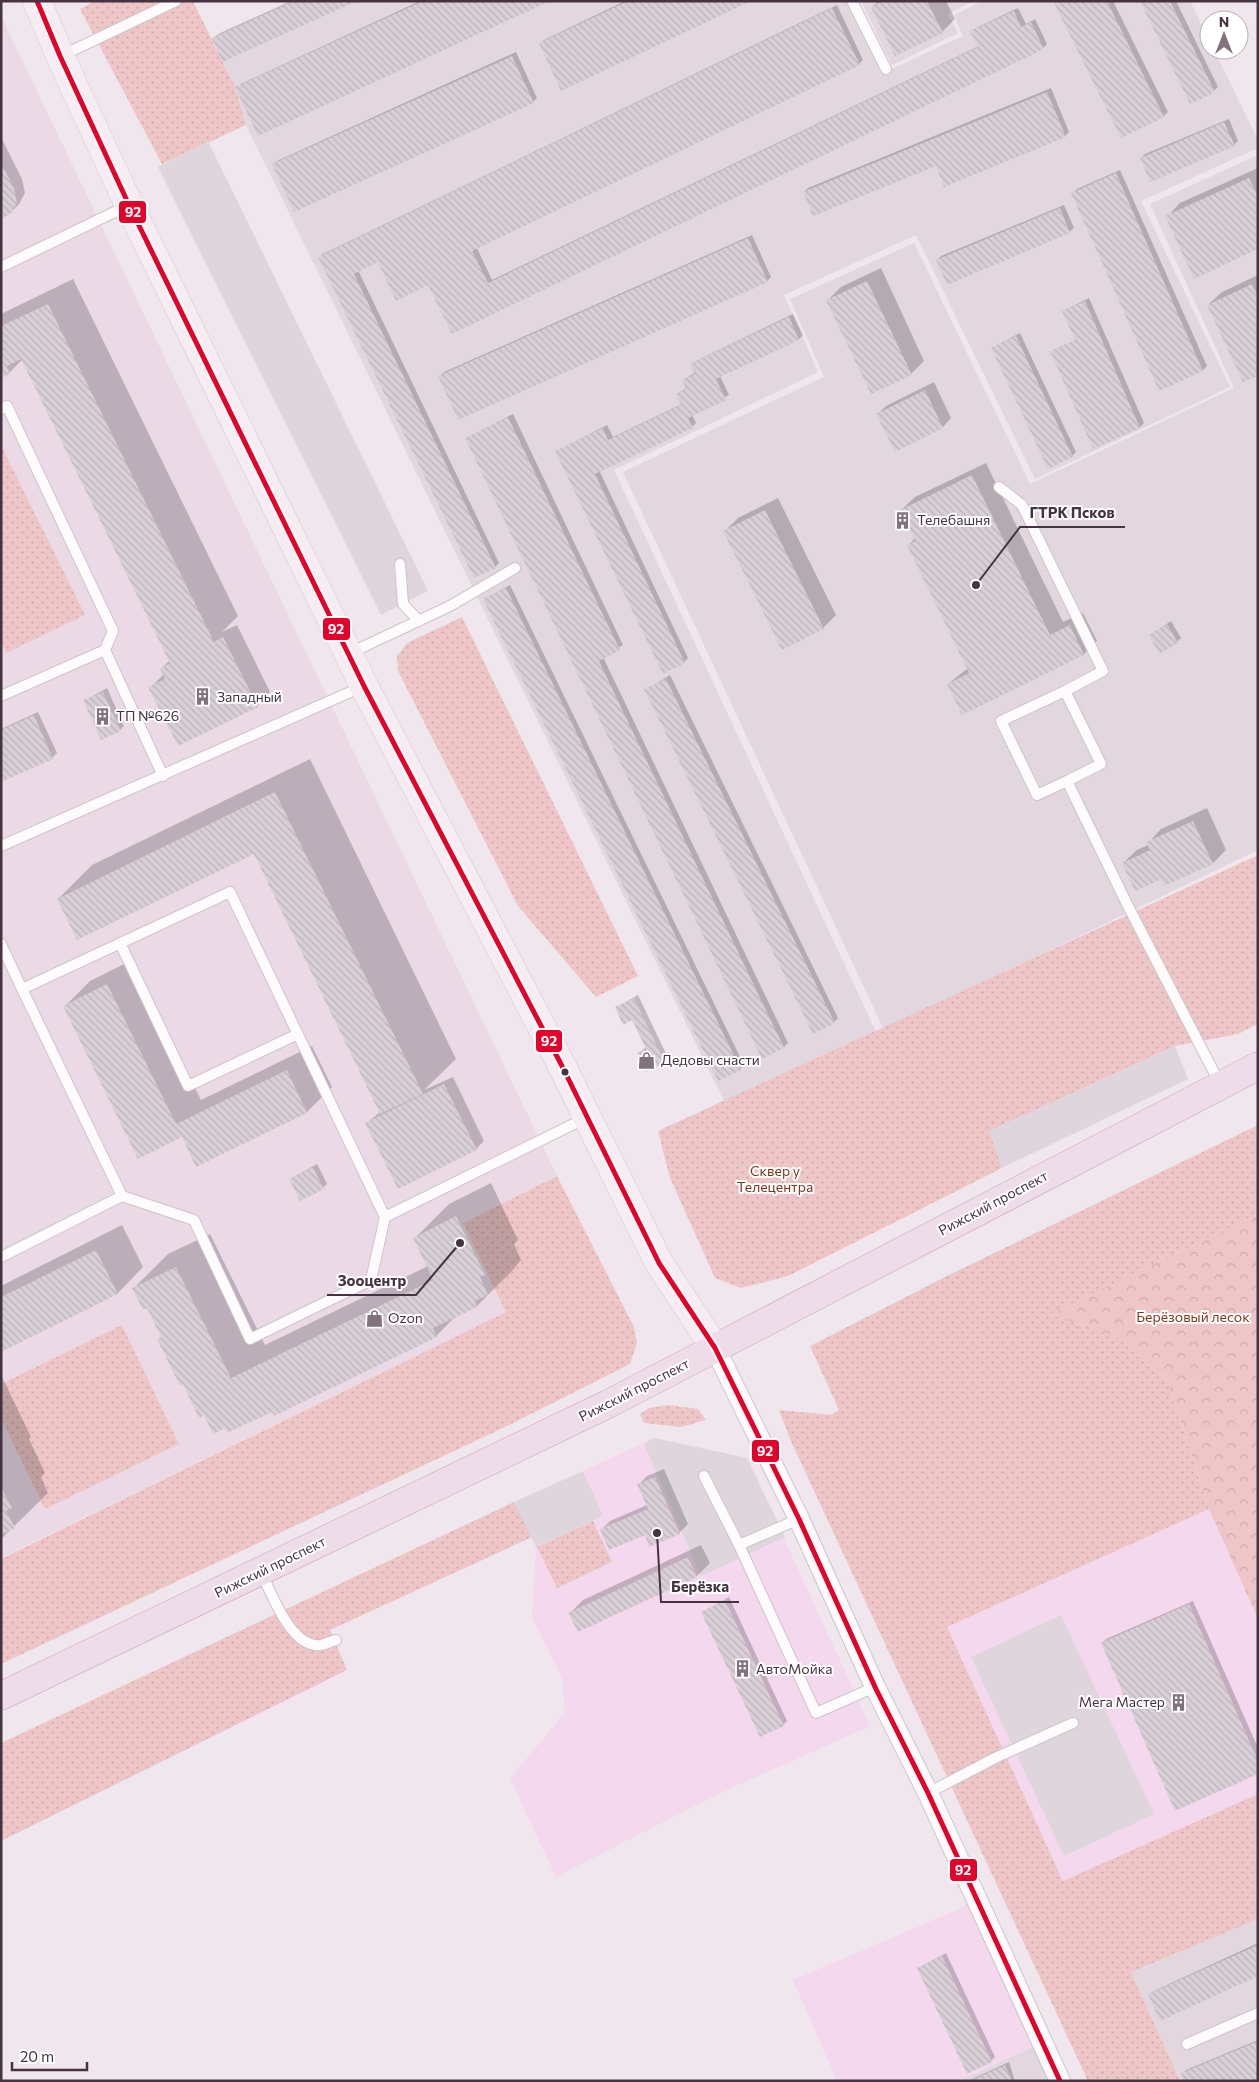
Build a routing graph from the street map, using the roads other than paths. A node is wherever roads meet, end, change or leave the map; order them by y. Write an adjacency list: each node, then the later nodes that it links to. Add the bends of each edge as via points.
1 (37, 1): 4 (main road)
2 (176, 1): 4 (lane)
3 (852, 1): 5 (lane)
4 (60, 56): 6 (main road)
5 (886, 69)
6 (129, 205): 7 (lane); 14 (main road)
7 (1, 267)
8 (1, 409): 13 (lane, via 7,406 113,631)
9 (999, 487): 16 (lane, via 1022,505 1103,671)
10 (400, 564): 12 (lane, via 403,604)
11 (515, 568): 12 (lane)
12 (419, 621): 14 (lane)
13 (105, 650): 17 (lane); 18 (lane)
14 (349, 653): 15 (main road)
15 (364, 686): 18 (lane); 27 (main road)
16 (1065, 691): 19 (lane, via 1101,764); 19 (lane, via 1001,721 1037,795)
17 (2, 694)
18 (164, 776): 20 (lane)
19 (1067, 781): 26 (lane)
20 (1, 846)
21 (120, 943): 23 (lane); 24 (lane, via 230,892); 24 (lane, via 188,1086)
22 (1, 944): 23 (lane)
23 (22, 989): 28 (lane)
24 (298, 1034): 29 (lane)
25 (1258, 1066): 26 (highway, Рижский проспект)
26 (1220, 1085): 31 (highway, Рижский проспект)
27 (587, 1117): 29 (lane); 31 (main road, via 659,1263)
28 (122, 1196): 29 (lane, via 194,1220 250,1339 371,1280); 30 (lane)
29 (385, 1217)
30 (1, 1257)
31 (715, 1348): 33 (street); 35 (highway, Рижский проспект, via 599,1408)
32 (704, 1476): 34 (lane)
33 (798, 1519): 34 (lane); 37 (street)
34 (739, 1545): 37 (lane, via 816,1713)
35 (261, 1571): 36 (lane, via 294,1635 320,1645); 38 (highway, Рижский проспект)
36 (336, 1640)
37 (875, 1687): 40 (street)
38 (1, 1696)
39 (1073, 1723): 40 (lane)
40 (928, 1792): 43 (street)
41 (1258, 2014): 42 (lane)
42 (1187, 2044)
43 (1060, 2081)

